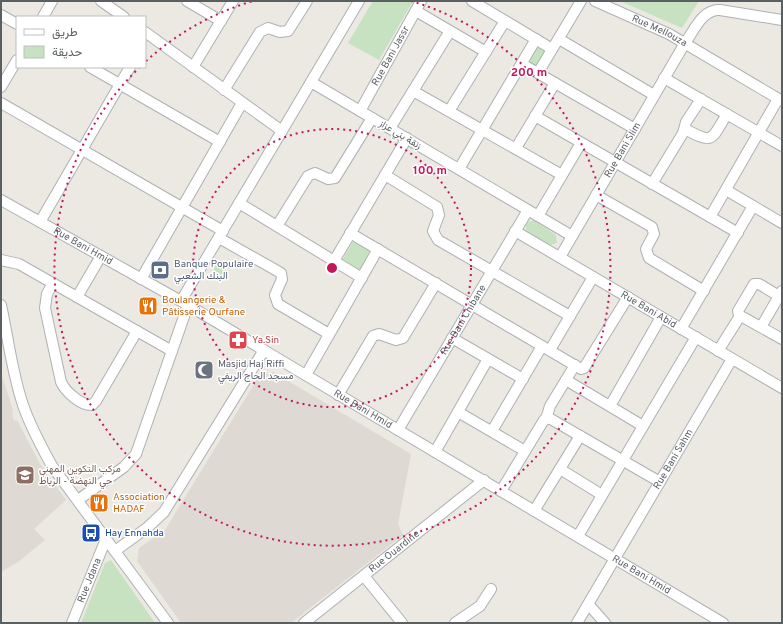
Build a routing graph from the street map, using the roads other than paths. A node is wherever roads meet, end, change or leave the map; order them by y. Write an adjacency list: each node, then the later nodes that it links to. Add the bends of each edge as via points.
1 (52, 1): 13 (street)
2 (101, 1): 14 (street)
3 (187, 1): 16 (street)
4 (234, 1): 16 (street)
5 (307, 1): 37 (street, via 288,31 283,33 268,28 260,32)
6 (359, 1): 33 (street)
7 (421, 1): 11 (street, Rue Bani Jassr)
8 (472, 1): 17 (street)
9 (581, 1): 21 (street)
10 (595, 1): 23 (street, Rue Mellouza)
11 (416, 11): 19 (street); 44 (street, Rue Bani Jassr)
12 (1, 15): 18 (street)
13 (44, 16)
14 (123, 16)
15 (782, 20): 23 (street, Rue Mellouza, via 713,10 706,14)
16 (221, 21): 28 (street)
17 (505, 21): 22 (street); 25 (street)
18 (16, 23)
19 (450, 31): 25 (street); 38 (street)
20 (146, 36): 28 (street)
21 (559, 38): 24 (street); 39 (street)
22 (536, 39): 24 (street); 27 (street)
23 (685, 43): 32 (street, Rue Bani Slim); 41 (street)
24 (552, 49): 31 (street)
25 (486, 52): 45 (street)
26 (16, 62): 36 (street)
27 (522, 64): 31 (street); 52 (street)
28 (193, 67): 37 (street)
29 (92, 68): 35 (street)
30 (129, 68): 35 (street)
31 (538, 73): 34 (street)
32 (664, 78): 39 (street, Rue Bani Slim); 40 (street)
33 (311, 82): 44 (street, زنقة بني عزاز); 53 (street)
34 (555, 83): 47 (street); 50 (street)
35 (120, 84): 56 (street); 60 (street)
36 (1, 87)
37 (224, 90): 43 (street)
38 (414, 91): 45 (street); 49 (street)
39 (654, 95): 50 (street, Rue Bani Slim)
40 (701, 99): 46 (street); 51 (street, via 686,122)
41 (780, 100): 54 (street)
42 (1, 103): 60 (street)
43 (242, 103): 53 (street); 56 (street)
44 (360, 110): 48 (street, زنقة بني عزاز)
45 (449, 111): 52 (street)
46 (727, 114): 51 (street, via 714,135 708,139); 54 (street)
47 (535, 116): 57 (street); 59 (street)
48 (372, 118): 49 (street, زنقة بني عزاز); 77 (street, via 336,178 328,179 315,173 308,176)
49 (390, 128): 55 (street, زنقة بني عزاز)
50 (635, 129): 61 (street, Rue Bani Slim)
51 (685, 129): 65 (street)
52 (482, 130): 59 (street); 62 (street)
53 (282, 131): 69 (street)
54 (759, 132): 58 (street); 66 (street)
55 (407, 138): 62 (street, زنقة بني عزاز); 63 (street)
56 (220, 142): 71 (street)
57 (581, 143): 61 (street); 64 (street)
58 (782, 146)
59 (516, 148): 64 (street)
60 (81, 150): 71 (street); 75 (street)
61 (615, 162): 65 (street); 67 (street, Rue Bani Slim)
62 (459, 169): 72 (street, زنقة بني عزاز)
63 (385, 175): 79 (street); 88 (street, via 437,207 439,215 433,231 436,238)
64 (562, 175): 73 (street)
65 (652, 184): 74 (street)
66 (726, 190): 70 (street); 74 (street)
67 (596, 195): 82 (street, Rue Bani Slim); 94 (street, via 652,227 654,234 646,249 649,258)
68 (1, 200): 75 (street, Rue Bani Hmid)
69 (239, 204): 77 (street); 81 (street)
70 (754, 206): 76 (street); 80 (street)
71 (182, 208): 81 (street); 91 (street)
72 (528, 210): 73 (street, زنقة بني عزاز); 78 (street, Rue Bani Chibane)
73 (538, 216): 82 (street, زنقة بني عزاز)
74 (710, 218): 80 (street)
75 (40, 222): 84 (street, Rue Bani Hmid)
76 (782, 223)
77 (277, 226): 87 (street)
78 (515, 231): 85 (street, Rue Bani Abid); 88 (street, Rue Bani Chibane)
79 (350, 233): 83 (street); 87 (street)
80 (738, 233): 94 (street)
81 (221, 234): 98 (street); 107 (street, via 281,273 282,279 275,295 278,304)
82 (572, 236): 85 (street, Rue Bani Slim)
83 (378, 249): 90 (street); 93 (street)
84 (101, 256): 91 (street, Rue Bani Hmid); 96 (street)
85 (560, 257): 89 (street, Rue Bani Abid)
86 (1, 260): 92 (street, via 19,264)
87 (334, 261): 90 (street)
88 (492, 270): 100 (street, Rue Bani Chibane); 101 (street)
89 (593, 277): 97 (street, Rue Bani Abid); 101 (street)
90 (362, 278): 107 (street)
91 (141, 279): 98 (street, Rue Bani Hmid)
92 (53, 283): 96 (street); 106 (street, via 47,294 46,308 61,382 68,392 86,404 92,405 96,401)
93 (436, 283): 100 (street); 122 (street, via 402,338 396,340 380,334 373,336)
94 (704, 291): 105 (street)
95 (780, 293): 102 (street, via 754,284 738,309); 104 (street)
96 (77, 297): 106 (street)
97 (628, 297): 103 (street, Rue Bani Abid); 117 (street, via 584,368)
98 (185, 303): 112 (street, Rue Bani Hmid); 113 (street)
99 (1, 304): 138 (street, via 18,387 27,416 52,466)
100 (472, 304): 109 (street, Rue Bani Chibane); 111 (street)
101 (570, 316): 111 (street)
102 (740, 316): 104 (street); 114 (street)
103 (661, 317): 105 (street, Rue Bani Abid); 123 (street)
104 (761, 327): 110 (street)
105 (681, 329): 108 (street, Rue Bani Abid)
106 (137, 332): 113 (street)
107 (329, 334): 118 (street)
108 (696, 337): 114 (street, Rue Bani Abid); 126 (street)
109 (452, 338): 115 (street); 127 (street, Rue Bani Chibane)
110 (782, 339)
111 (546, 348): 117 (street); 119 (street)
112 (264, 350): 118 (street, Rue Bani Hmid); 142 (street, via 164,512)
113 (172, 351): 138 (street, via 133,458 124,468)
114 (718, 351): 116 (street, Rue Bani Abid)
115 (488, 359): 119 (street); 124 (street)
116 (732, 359): 121 (street, Rue Bani Abid); 135 (street, Rue Bani Sahm)
117 (575, 365): 120 (street)
118 (306, 375): 122 (street, Rue Bani Hmid)
119 (523, 380): 128 (street)
120 (566, 380): 123 (street); 125 (street, via 548,410)
121 (782, 388)
122 (338, 394): 127 (street, Rue Bani Hmid)
123 (610, 406): 126 (street)
124 (458, 412): 128 (street); 131 (street)
125 (546, 419): 129 (street, via 551,419); 130 (street)
126 (643, 426): 132 (street)
127 (398, 430): 131 (street, Rue Bani Hmid)
128 (492, 431): 130 (street)
129 (580, 436): 132 (street); 133 (street)
130 (525, 451): 136 (street)
131 (435, 452): 134 (street, Rue Bani Hmid)
132 (622, 461): 135 (street); 137 (street)
133 (560, 469): 137 (street); 139 (street)
134 (484, 480): 136 (street, Rue Bani Hmid); 144 (street, Rue Ouardine)
135 (660, 482): 143 (street, Rue Bani Sahm)
136 (501, 491): 139 (street, Rue Bani Hmid)
137 (602, 495): 140 (street)
138 (78, 500): 141 (street)
139 (534, 511): 140 (street, Rue Bani Hmid)
140 (578, 536): 143 (street, Rue Bani Hmid)
141 (106, 539): 142 (street); 147 (street, Rue Jdana)
142 (115, 551): 148 (street)
143 (615, 559): 146 (street, Rue Bani Sahm); 154 (street, Rue Bani Hmid)
144 (364, 576): 149 (street, Rue Ouardine); 150 (street)
145 (491, 589): 151 (street, via 480,606)
146 (589, 605): 152 (street, Rue Bani Sahm); 153 (street)
147 (72, 623)
148 (168, 623)
149 (304, 623)
150 (402, 623)
151 (455, 623)
152 (578, 623)
153 (605, 623)
154 (723, 623)

